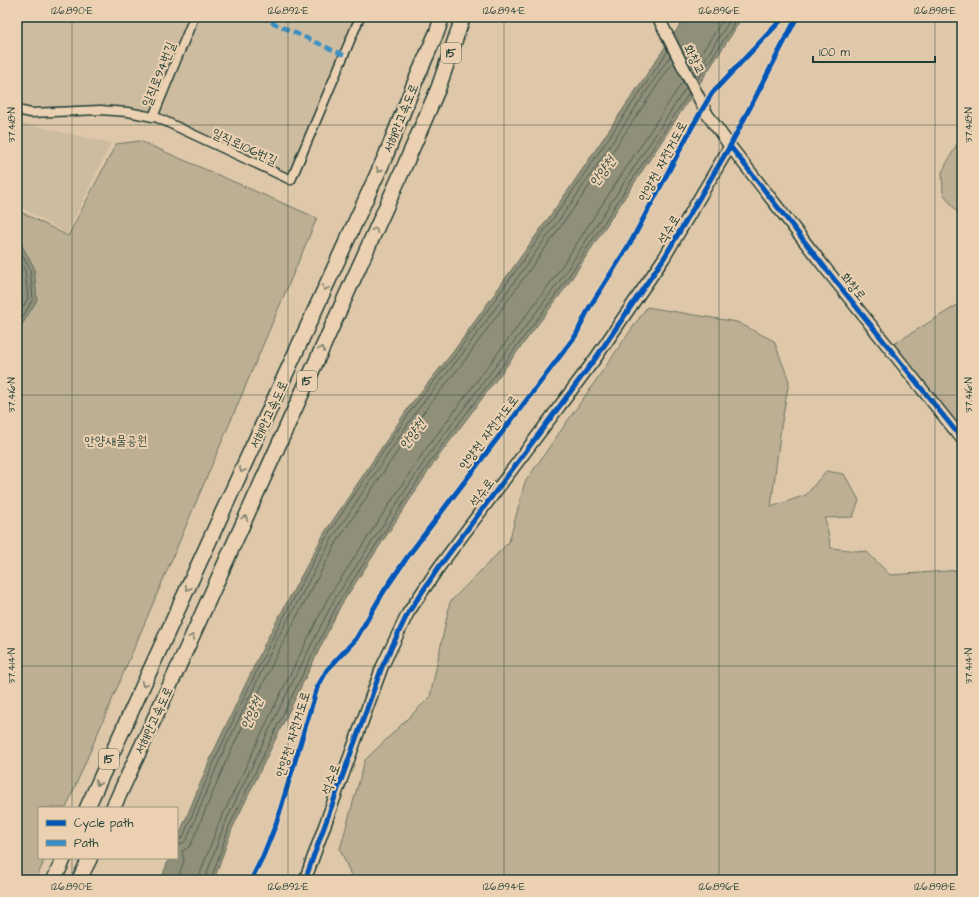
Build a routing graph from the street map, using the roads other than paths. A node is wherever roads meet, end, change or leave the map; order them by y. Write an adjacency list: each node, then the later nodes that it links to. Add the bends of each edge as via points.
1 (194, 17): 11 (street, 일직로94번길)
2 (360, 17): 11 (street, 일직로106번길, via 290,180 158,118)
3 (433, 17): 8 (highway)
4 (442, 17): 8 (highway, 서해안고속도로 / 15)
5 (463, 17): 9 (highway, 서해안고속도로 / 15)
6 (471, 17): 9 (highway)
7 (658, 17): 12 (street, 화창교, via 707,114)
8 (415, 82): 14 (highway, 서해안고속도로 / 15, one-way to 14, via 386,154)
9 (438, 88): 15 (highway, 서해안고속도로 / 15, one-way to 9)
10 (17, 110): 11 (street, 일직로106번길, via 31,113 100,110 128,112)
11 (153, 118)
12 (730, 146): 13 (street, 화창로); 20 (street, 석수로, via 664,258 595,359 439,567 408,613 382,667)
13 (962, 439)
14 (87, 807)
15 (113, 807)
16 (64, 859): 18 (highway)
17 (90, 859): 19 (highway)
18 (54, 880)
19 (80, 880)
20 (305, 880)

